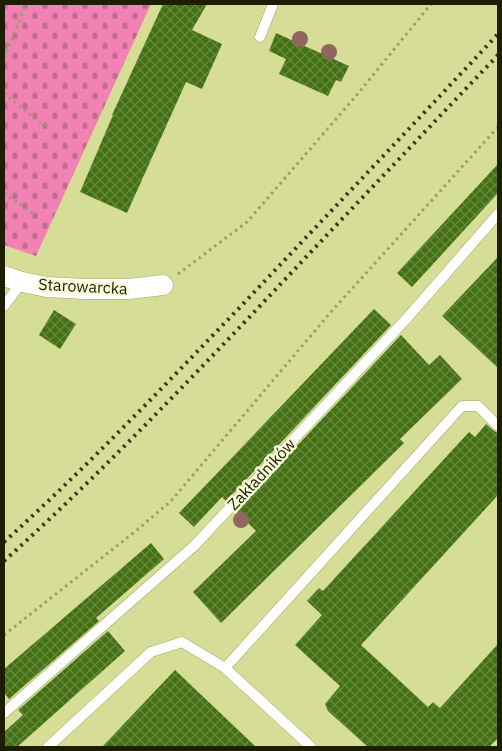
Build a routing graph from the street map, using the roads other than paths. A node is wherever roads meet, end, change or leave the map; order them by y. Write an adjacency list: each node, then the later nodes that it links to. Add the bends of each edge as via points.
1 (273, 4): 2 (lane)
2 (260, 37)
3 (498, 214): 9 (lane, Zakładników, via 408,317 195,545)
4 (13, 279): 5 (street, Starowarcka, via 47,287 84,289); 6 (lane)
5 (163, 285)
6 (4, 306)
7 (498, 426): 8 (lane, via 478,406 462,406)
8 (225, 668): 10 (lane, via 182,642 151,652); 11 (lane)
9 (4, 713)
10 (48, 747)
11 (311, 747)

